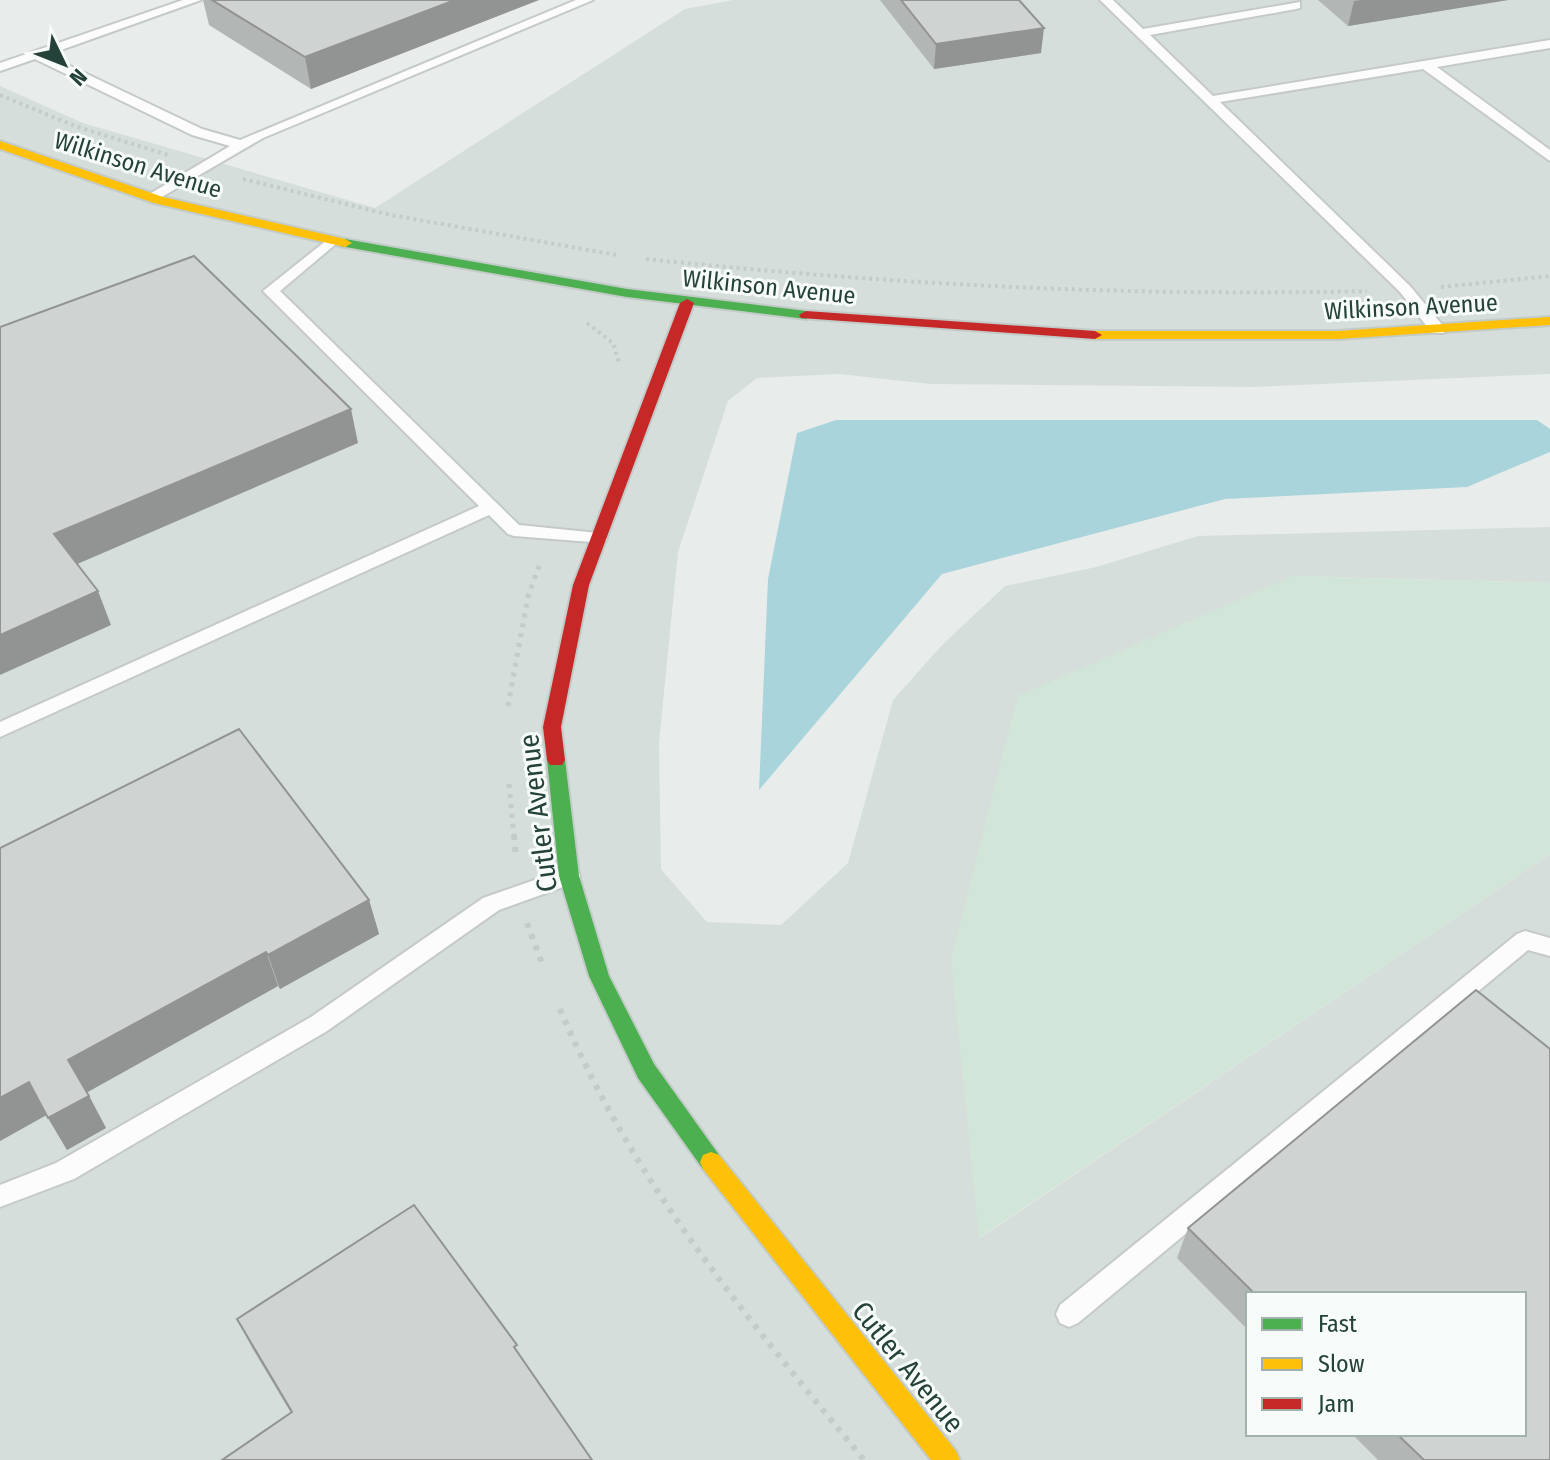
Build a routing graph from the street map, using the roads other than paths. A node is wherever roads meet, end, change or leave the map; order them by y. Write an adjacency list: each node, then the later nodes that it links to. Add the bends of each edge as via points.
1 (195, 0): 7 (lane)
2 (587, 0): 12 (lane)
3 (1106, 0): 5 (lane)
4 (1296, 5): 5 (lane)
5 (1141, 33): 10 (lane)
6 (1550, 44): 8 (lane)
7 (36, 55): 9 (lane); 12 (lane, via 197,132)
8 (1425, 64): 10 (lane); 13 (lane)
9 (0, 67)
10 (1210, 100): 18 (lane, via 1405,289)
11 (0, 145): 14 (street, Wilkinson Avenue)
12 (242, 145): 14 (lane)
13 (1550, 157)
14 (153, 198): 15 (street, Wilkinson Avenue)
15 (332, 240): 16 (street, Wilkinson Avenue, via 556,284); 19 (lane, via 271,291)
16 (687, 303): 18 (street, Wilkinson Avenue, via 924,328 1108,337 1313,337); 20 (street, Cutler Avenue)
17 (1550, 321): 18 (street, Wilkinson Avenue)
18 (1438, 330)
19 (490, 508): 20 (lane, via 514,530); 21 (lane)
20 (598, 539): 22 (street, Cutler Avenue, via 581,585 552,727)
21 (0, 730)
22 (569, 876): 24 (lane, via 491,904 319,1024 65,1171); 26 (street, Cutler Avenue, via 599,976 646,1071 732,1192)
23 (1550, 947): 25 (lane, via 1525,940)
24 (0, 1196)
25 (1069, 1314)
26 (947, 1460)

